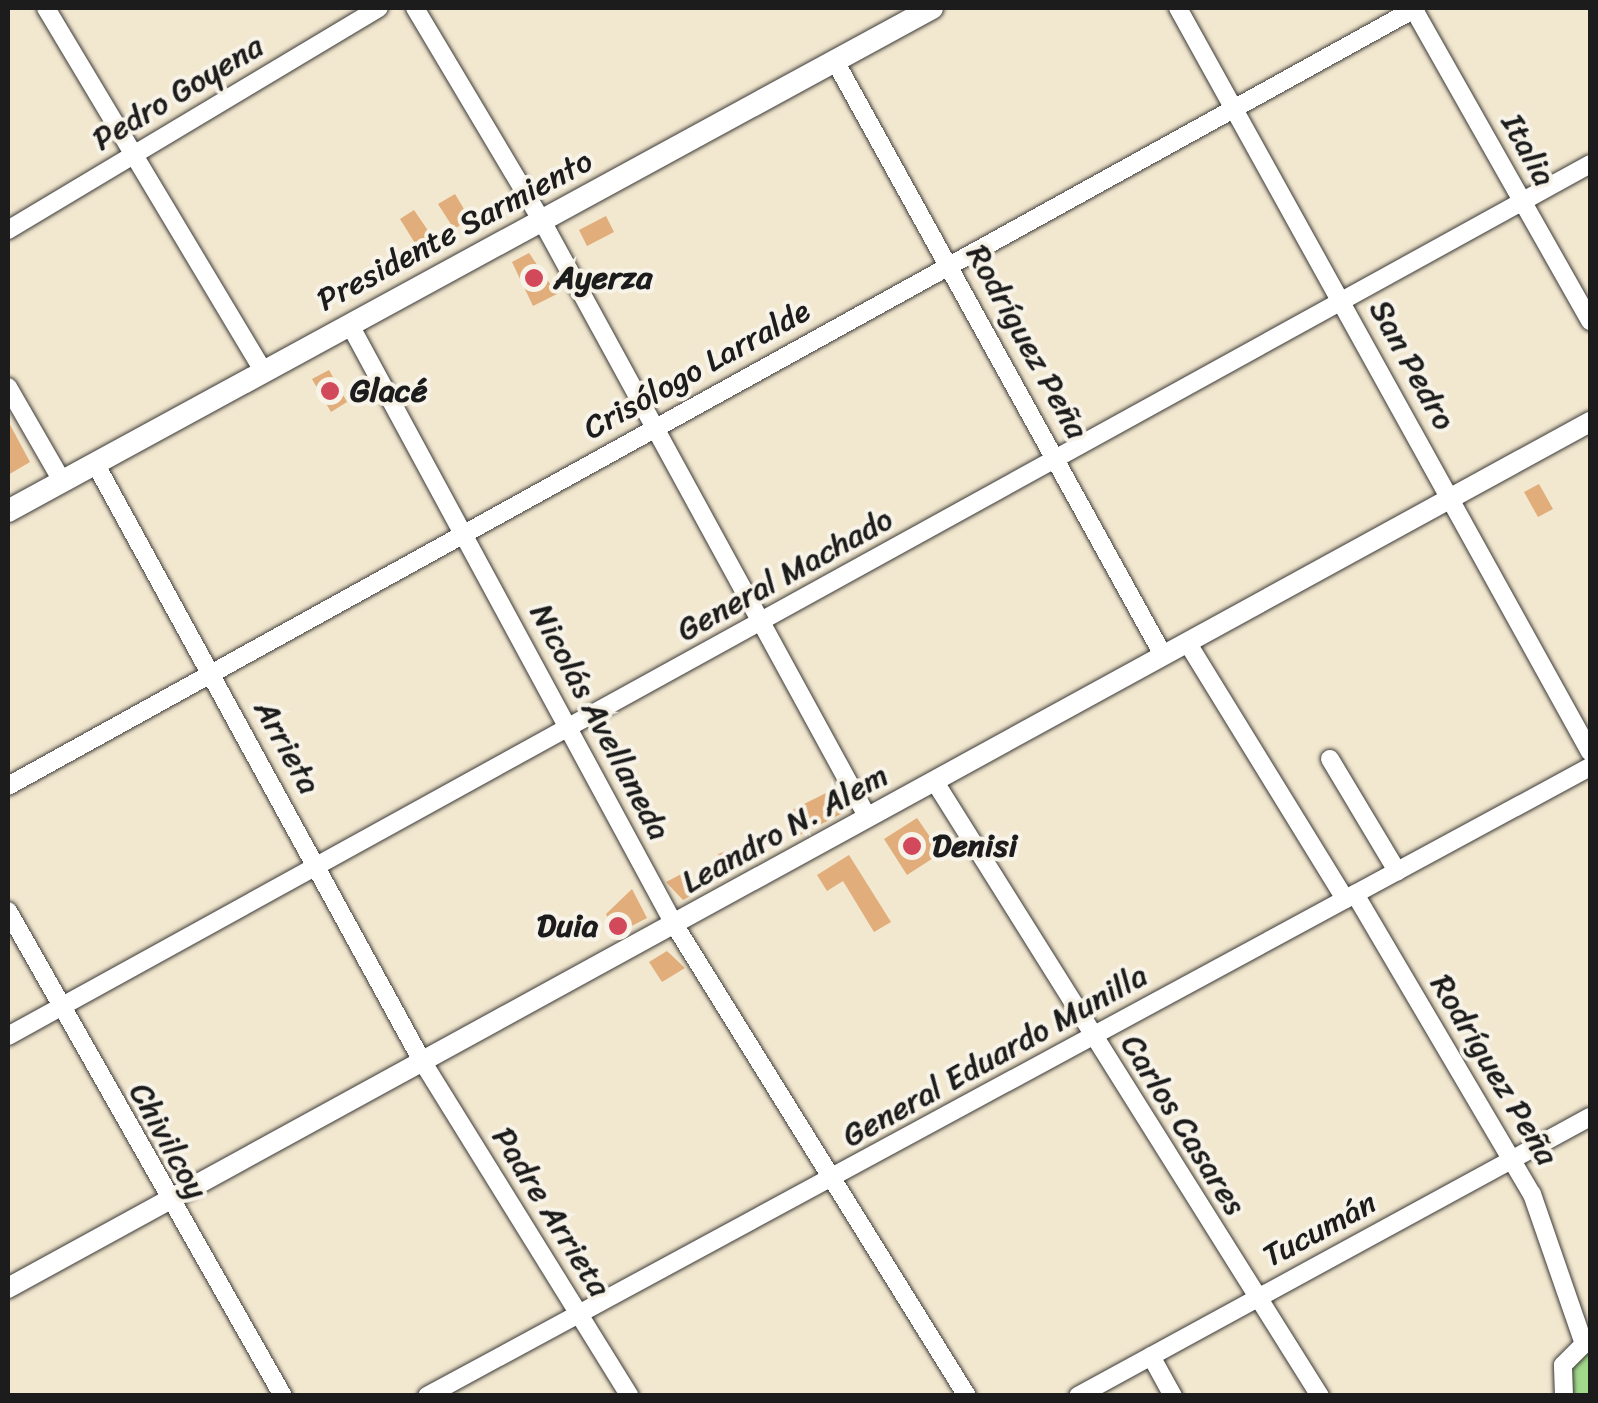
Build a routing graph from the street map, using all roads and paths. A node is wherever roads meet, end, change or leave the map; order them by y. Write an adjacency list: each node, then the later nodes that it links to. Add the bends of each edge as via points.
1 (46, 8): 10 (street)
2 (378, 8): 10 (street, Pedro Goyena)
3 (415, 8): 13 (street)
4 (932, 8): 7 (main road, Presidente Sarmiento)
5 (1178, 8): 9 (street, San Pedro)
6 (1414, 8): 9 (street, Crisólogo Larralde); 12 (street, Italia)
7 (896, 16): 8 (main road, Presidente Sarmiento)
8 (836, 61): 13 (main road, Presidente Sarmiento); 15 (street, Rodríguez Peña)
9 (1234, 107): 15 (street, Crisólogo Larralde); 16 (street, San Pedro)
10 (134, 154): 14 (street, Pedro Goyena); 19 (street)
11 (1590, 164): 12 (street, General Machado)
12 (1523, 202): 16 (street, General Machado); 17 (street, Italia)
13 (542, 221): 18 (main road, Presidente Sarmiento); 22 (street)
14 (8, 230)
15 (951, 266): 22 (street, Crisólogo Larralde); 23 (street, Rodríguez Peña)
16 (1345, 304): 23 (street, General Machado); 26 (street, San Pedro)
17 (1590, 321)
18 (350, 325): 19 (main road, Presidente Sarmiento); 28 (street, Nicolás Avellaneda)
19 (263, 371): 24 (main road, Presidente Sarmiento)
20 (8, 386): 25 (street)
21 (1590, 422): 26 (street, Leandro N. Alem)
22 (656, 426): 28 (street, Crisólogo Larralde); 29 (street)
23 (1057, 458): 29 (street, General Machado); 31 (street, Rodríguez Peña)
24 (95, 462): 25 (main road, Presidente Sarmiento); 32 (street, Arrieta)
25 (62, 481): 27 (main road, Presidente Sarmiento)
26 (1451, 499): 30 (street, Leandro N. Alem); 34 (street, San Pedro)
27 (8, 511)
28 (464, 531): 32 (street, Crisólogo Larralde); 33 (street, Nicolás Avellaneda)
29 (762, 623): 33 (street, General Machado); 39 (street)
30 (1187, 642): 31 (street, Leandro N. Alem); 42 (street, Rodríguez Peña)
31 (1163, 655): 37 (street, Leandro N. Alem)
32 (212, 674): 38 (street, Crisólogo Larralde); 40 (street, Arrieta)
33 (570, 727): 40 (street, General Machado); 44 (street, Nicolás Avellaneda)
34 (1590, 752)
35 (1330, 759): 41 (street)
36 (1590, 767): 41 (street, General Eduardo Munilla)
37 (935, 782): 39 (street, Leandro N. Alem); 47 (street, Carlos Casares)
38 (8, 786)
39 (868, 818): 44 (street, Leandro N. Alem)
40 (318, 866): 45 (street, General Machado); 48 (street, Arrieta)
41 (1398, 871): 42 (street, General Eduardo Munilla)
42 (1350, 896): 47 (street, General Eduardo Munilla); 50 (street, Rodríguez Peña)
43 (8, 912): 45 (street, Chivilcoy)
44 (674, 924): 48 (street, Leandro N. Alem); 51 (street, Nicolás Avellaneda)
45 (60, 1007): 46 (street, General Machado); 52 (street, Chivilcoy)
46 (8, 1036)
47 (1092, 1037): 51 (street, General Eduardo Munilla); 54 (street, Carlos Casares)
48 (422, 1061): 52 (street, Leandro N. Alem); 55 (street, Padre Arrieta)
49 (1590, 1117): 50 (street, Tucumán)
50 (1512, 1160): 54 (street, Tucumán); 56 (street, Rodríguez Peña, via 1538,1208)
51 (834, 1177): 55 (street, General Eduardo Munilla); 62 (street, Nicolás Avellaneda)
52 (165, 1201): 53 (street, Leandro N. Alem); 59 (street, Chivilcoy)
53 (8, 1288)
54 (1255, 1299): 57 (street, Tucumán); 65 (street, Carlos Casares)
55 (580, 1315): 60 (street, General Eduardo Munilla); 61 (street, Padre Arrieta)
56 (1587, 1340): 58 (street, Rodríguez Peña, via 1563,1365)
57 (1151, 1356): 63 (street, Tucumán); 64 (street)
58 (1560, 1394)
59 (283, 1396)
60 (427, 1396)
61 (630, 1396)
62 (966, 1396)
63 (1078, 1396)
64 (1173, 1396)
65 (1320, 1396)

